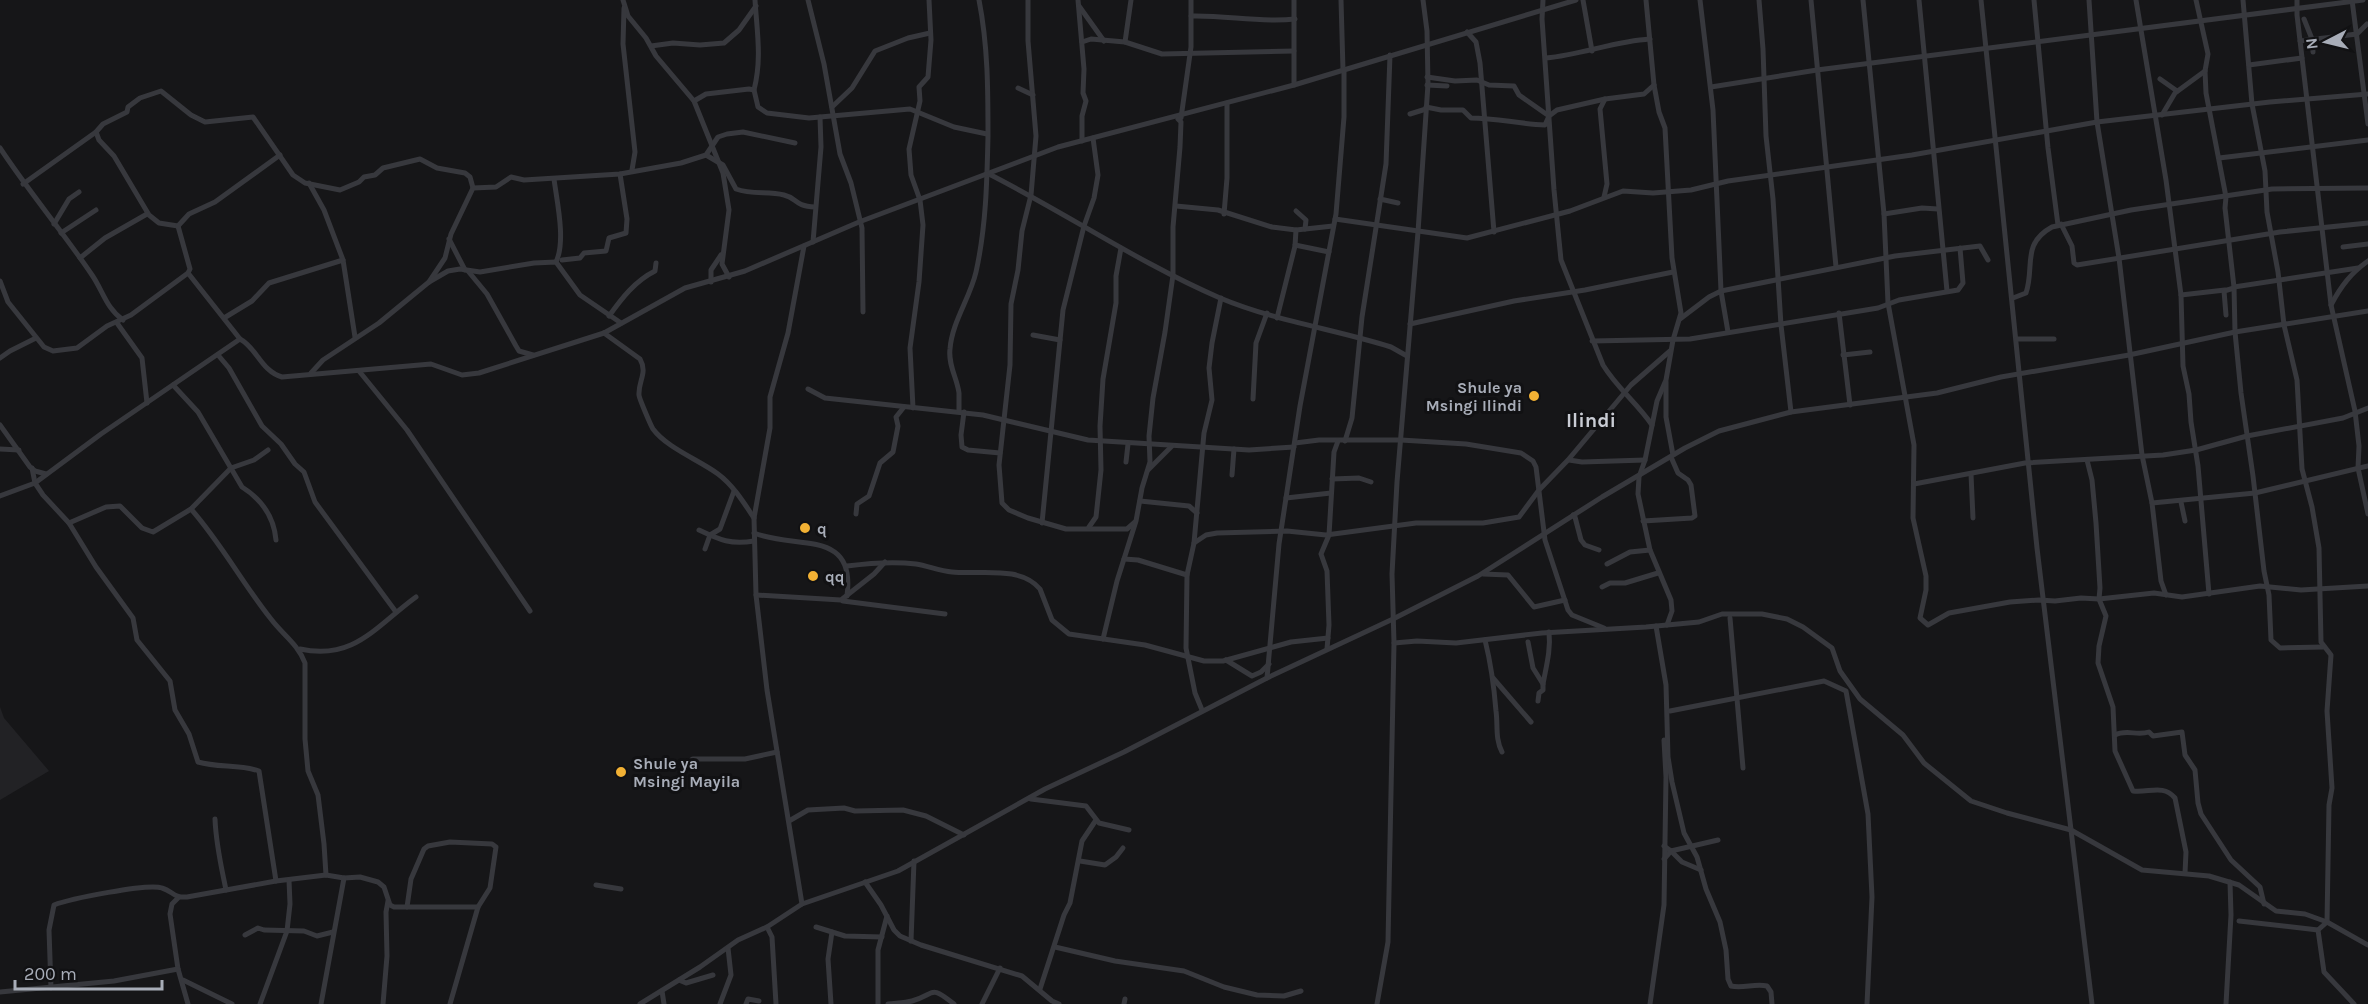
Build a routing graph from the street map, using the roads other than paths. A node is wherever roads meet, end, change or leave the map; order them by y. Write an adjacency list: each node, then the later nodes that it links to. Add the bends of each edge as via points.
1 (808, 0): 87 (street)
2 (929, 0): 42 (street)
3 (979, 0): 103 (street, via 987,55)
4 (1028, 0): 81 (street)
5 (1131, 0): 50 (street)
6 (1191, 0): 34 (street)
7 (1294, 0): 35 (street)
8 (1341, 0): 65 (street)
9 (1423, 0): 52 (street)
10 (1543, 0): 32 (street)
11 (1576, 0): 32 (street)
12 (1583, 0): 56 (street)
13 (1646, 0): 45 (street)
14 (1700, 0): 76 (street)
15 (1758, 0): 69 (street)
16 (1811, 0): 66 (street)
17 (1863, 0): 63 (street)
18 (1918, 0): 60 (street)
19 (1980, 0): 54 (street)
20 (2034, 0): 51 (street)
21 (2089, 0): 43 (street)
22 (2136, 0): 40 (street)
23 (2196, 0): 37 (street)
24 (2243, 0): 33 (street)
25 (2297, 0): 31 (street)
26 (2352, 0): 27 (street); 31 (street); 38 (street)
27 (2363, 0)
28 (623, 2): 53 (street, via 628,16); 121 (street, via 623,44 635,152)
29 (756, 3): 53 (street, via 739,30 724,43); 78 (street, via 760,44)
30 (1078, 3): 47 (street); 49 (street)
31 (2297, 7): 33 (street); 48 (street)
32 (1543, 9): 41 (street); 62 (street)
33 (2244, 14): 37 (street); 64 (street)
34 (1191, 16): 35 (street, via 1221,15 1269,22); 58 (street)
35 (1295, 19): 55 (street)
36 (2304, 19): 46 (street)
37 (2199, 20): 40 (street); 67 (street, via 2208,54)
38 (2355, 20): 39 (street); 44 (street)
39 (2367, 24): 44 (street)
40 (2141, 29): 43 (street); 96 (street)
41 (1467, 32): 52 (street); 71 (street, via 1476,42)
42 (930, 33): 87 (street, via 875,51 852,88); 90 (street, via 928,77 919,87)
43 (2091, 34): 51 (street); 99 (street)
44 (2357, 34): 46 (street); 80 (street)
45 (1650, 39): 56 (street); 74 (street)
46 (2312, 39): 48 (street); 57 (street)
47 (1104, 41): 49 (street); 50 (street)
48 (2300, 41): 61 (street)
49 (1082, 42): 106 (street, via 1086,101)
50 (1125, 42): 58 (street, via 1156,53)
51 (2038, 43): 54 (street); 102 (street)
52 (1427, 44): 59 (street); 68 (street)
53 (651, 46): 84 (street)
54 (1985, 48): 60 (street); 105 (street)
55 (1293, 51): 58 (street); 72 (street)
56 (1592, 51): 62 (street)
57 (2313, 52)
58 (1190, 54): 91 (street)
59 (1390, 55): 65 (street); 138 (street, via 1388,146)
60 (1924, 56): 63 (street); 112 (street)
61 (2302, 57): 64 (street); 83 (street)
62 (1546, 58): 95 (street)
63 (1868, 64): 66 (street); 118 (street)
64 (2249, 65): 86 (street)
65 (1344, 70): 72 (street); 152 (street)
66 (1817, 70): 69 (street); 120 (street)
67 (2205, 71): 79 (street); 89 (street)
68 (1427, 76): 71 (street); 73 (street)
69 (1764, 77): 76 (street); 124 (street)
70 (2160, 79): 79 (street)
71 (1483, 82): 95 (street, via 1514,86 1519,95); 98 (street)
72 (1294, 85): 85 (street)
73 (1427, 85): 75 (street); 88 (street)
74 (1654, 85): 82 (street, via 1644,94); 134 (street, via 1665,128)
75 (1447, 86)
76 (1711, 87): 128 (street)
77 (1018, 88): 81 (street)
78 (754, 90): 84 (street, via 706,94); 97 (street, via 761,111 799,118)
79 (2177, 91): 93 (street)
80 (2367, 94): 83 (street); 100 (street)
81 (1033, 95): 116 (street)
82 (1605, 99): 95 (street, via 1557,110); 136 (street, via 1600,109 1607,184)
83 (2306, 99): 86 (street); 109 (street)
84 (694, 101): 110 (street)
85 (1227, 103): 91 (street); 149 (street)
86 (2252, 104): 89 (street); 113 (street)
87 (832, 106): 94 (street)
88 (1426, 108): 92 (street); 98 (street, via 1460,109 1471,118); 164 (street)
89 (2209, 109): 93 (street); 117 (street)
90 (917, 112): 94 (street, via 903,109); 103 (street, via 954,127); 139 (street, via 909,161)
91 (1181, 114): 104 (street); 142 (street)
92 (1410, 114)
93 (2162, 115): 96 (street)
94 (834, 116): 97 (street); 153 (street)
95 (1549, 116): 98 (street, via 1545,125); 151 (street)
96 (2155, 116): 99 (street); 141 (street)
97 (820, 117): 143 (street)
98 (1485, 118): 165 (street)
99 (2097, 122): 102 (street); 147 (street)
100 (2368, 124)
101 (96, 132): 114 (street, via 127,112 133,102 161,91 205,122 253,117); 127 (street); 148 (street)
102 (2048, 132): 105 (street); 157 (street)
103 (987, 134): 122 (street)
104 (1093, 138): 106 (street); 159 (street, via 1098,175)
105 (1995, 140): 112 (street); 209 (street)
106 (1082, 141): 116 (street)
107 (2368, 141): 109 (street)
108 (795, 143): 110 (street, via 743,132 718,137)
109 (2312, 146): 113 (street); 130 (street)
110 (713, 147): 115 (street); 119 (street)
111 (0, 148): 127 (street)
112 (1934, 151): 118 (street); 144 (street)
113 (2261, 152): 117 (street); 132 (street)
114 (280, 155): 126 (street, via 296,178); 158 (street)
115 (706, 155): 119 (street); 121 (street)
116 (1034, 156): 122 (street); 135 (street)
117 (2219, 158): 137 (street)
118 (1877, 160): 120 (street); 150 (street)
119 (718, 162): 143 (street, via 736,189 785,195 798,205); 180 (street, via 729,201)
120 (1826, 167): 124 (street); 189 (street)
121 (632, 170): 123 (street)
122 (987, 172): 135 (street); 139 (street); 265 (street, via 977,271 950,350)
123 (620, 174): 125 (street); 186 (street, via 626,233 609,238 606,251)
124 (1771, 176): 128 (street); 197 (street)
125 (554, 178): 129 (street, via 511,177 496,187); 186 (street)
126 (309, 183): 129 (street, via 340,190 383,168 420,159 438,168 465,173); 184 (street)
127 (23, 184): 155 (street)
128 (1717, 185): 134 (street); 204 (street)
129 (473, 188): 168 (street)
130 (2316, 188): 131 (street); 132 (street); 161 (street)
131 (2368, 188)
132 (2266, 190): 137 (street); 167 (street)
133 (79, 192): 155 (street, via 69,199)
134 (1667, 192): 136 (street, via 1623,191); 192 (street)
135 (1031, 195): 159 (street); 267 (street, via 1011,304)
136 (1604, 197): 151 (street)
137 (2226, 197): 141 (street); 169 (street)
138 (1380, 199): 140 (street); 156 (street)
139 (920, 200): 153 (street); 262 (street, via 922,241 910,348)
140 (1398, 203)
141 (2170, 204): 147 (street); 178 (street)
142 (1176, 206): 149 (street); 195 (street)
143 (815, 207): 170 (street)
144 (1938, 209): 150 (street); 177 (street)
145 (96, 210): 166 (street)
146 (1296, 211): 162 (street, via 1305,220)
147 (2114, 213): 157 (street); 183 (street)
148 (147, 214): 158 (street, via 159,223); 181 (street)
149 (1224, 214): 163 (street)
150 (1884, 214): 182 (street)
151 (1557, 215): 165 (street); 206 (street, via 1562,264)
152 (1335, 219): 156 (street); 160 (street)
153 (859, 222): 170 (street); 213 (street, via 864,250)
154 (2368, 223): 161 (street)
155 (54, 224): 166 (street)
156 (1375, 225): 164 (street); 235 (street)
157 (2060, 225): 183 (street, via 2072,246 2075,265); 209 (street, via 2046,231 2033,245 2027,290)
158 (178, 226): 194 (street)
159 (1084, 226): 175 (street); 238 (street, via 1063,310)
160 (1333, 226): 162 (street); 179 (street)
161 (2321, 228): 167 (street); 193 (street)
162 (1305, 229): 163 (street)
163 (1296, 230): 172 (street)
164 (1418, 232): 165 (street, via 1467,238); 224 (street)
165 (1494, 232)
166 (61, 233): 181 (street)
167 (2272, 234): 169 (street); 198 (street)
168 (449, 239): 191 (street); 200 (street, via 445,258)
169 (2229, 241): 178 (street); 202 (street)
170 (813, 242): 173 (street)
171 (2368, 244): 174 (street)
172 (1295, 245): 179 (street); 220 (street)
173 (804, 246): 196 (street); 323 (street, via 788,333 770,398 770,428)
174 (2343, 247)
175 (1121, 248): 195 (street); 274 (street, via 1103,379)
176 (1960, 248): 177 (street); 185 (street, via 1981,246); 205 (street, via 1962,286)
177 (1942, 249): 182 (street); 205 (street)
178 (2175, 249): 183 (street); 207 (street)
179 (1329, 252): 227 (street)
180 (722, 254): 196 (street, via 723,268); 201 (street, via 711,270)
181 (80, 258): 222 (street)
182 (1886, 258): 189 (street); 210 (street)
183 (2119, 258): 245 (street)
184 (343, 260): 219 (street, via 270,283 252,301); 232 (street)
185 (1988, 260)
186 (559, 261): 191 (street); 217 (street, via 580,295)
187 (2368, 261): 190 (street)
188 (656, 263): 217 (street, via 655,272 627,292)
189 (1836, 267): 197 (street)
190 (2358, 268): 193 (street); 211 (street)
191 (466, 271): 200 (street, via 448,271); 246 (street, via 487,294 519,351)
192 (1673, 272): 206 (street); 221 (street)
193 (2327, 272): 198 (street); 211 (street)
194 (188, 273): 219 (street); 222 (street)
195 (1173, 275): 208 (street); 277 (street)
196 (729, 277): 201 (street)
197 (1778, 278): 204 (street); 225 (street)
198 (2279, 280): 202 (street); 226 (street)
199 (0, 281): 233 (street, via 8,302)
200 (429, 282): 232 (street, via 379,323)
201 (711, 282): 223 (street, via 685,288)
202 (2234, 288): 203 (street); 229 (street)
203 (2225, 290): 207 (street); 216 (street)
204 (1721, 291): 221 (street); 228 (street)
205 (1947, 291): 210 (street)
206 (1574, 292): 224 (street); 240 (street)
207 (2181, 295): 241 (street)
208 (1221, 298): 214 (street); 280 (street, via 1209,361 1212,390)
209 (2013, 298): 236 (street)
210 (1888, 303): 215 (street); 257 (street)
211 (2331, 305): 218 (street)
212 (2368, 311): 218 (street)
213 (863, 312)
214 (1267, 313): 220 (street); 258 (street, via 1256,343)
215 (1839, 313): 225 (street); 248 (street)
216 (2226, 315)
217 (609, 316): 223 (street)
218 (2333, 316): 226 (street); 264 (street)
219 (224, 318): 234 (street)
220 (1277, 318): 227 (street)
221 (1680, 319): 239 (street)
222 (120, 321): 233 (street, via 77,348 53,351); 259 (street, via 141,358)
223 (621, 323): 230 (street)
224 (1410, 324): 247 (street)
225 (1781, 325): 228 (street); 266 (street)
226 (2284, 325): 229 (street); 270 (street, via 2297,380)
227 (1314, 328): 235 (street); 278 (street)
228 (1728, 332): 239 (street)
229 (2235, 332): 241 (street); 272 (street)
230 (604, 333): 246 (street); 309 (street, via 643,363 639,398 654,430 720,476)
231 (1034, 336): 238 (street)
232 (355, 337): 251 (street)
233 (36, 338): 249 (street)
234 (240, 339): 244 (street); 251 (street, via 277,376)
235 (1360, 339): 247 (street, via 1391,347); 275 (street, via 1352,418)
236 (2017, 339): 237 (street); 252 (street)
237 (2054, 339)
238 (1060, 340): 271 (street)
239 (1673, 340): 240 (street); 242 (street)
240 (1592, 341): 256 (street, via 1603,365)
241 (2183, 345): 245 (street); 285 (street)
242 (1671, 350): 253 (street); 256 (street)
243 (1870, 352): 248 (street)
244 (218, 355): 254 (street); 366 (street, via 262,426 304,472 321,511)
245 (2129, 355): 252 (street); 287 (street)
246 (534, 356): 250 (street, via 466,375 431,364)
247 (1407, 356): 273 (street)
248 (1843, 356): 260 (street)
249 (0, 358)
250 (359, 371): 251 (street); 365 (street, via 406,430)
251 (311, 373)
252 (2020, 374): 257 (street); 293 (street)
253 (1666, 380): 269 (street); 288 (street)
254 (173, 385): 259 (street); 296 (street, via 198,412)
255 (808, 389): 261 (street, via 825,398)
256 (1624, 393): 269 (street); 289 (street)
257 (1904, 397): 260 (street); 307 (street, via 1914,445)
258 (1253, 399)
259 (147, 403): 299 (street)
260 (1850, 405): 266 (street)
261 (904, 407): 262 (street); 321 (street, via 896,417 893,452 880,463 869,496 857,504)
262 (913, 408): 265 (street)
263 (2368, 408): 264 (street)
264 (2355, 411): 270 (street, via 2343,418); 297 (street)
265 (961, 412): 267 (street); 286 (street, via 962,447)
266 (1791, 412): 288 (street, via 1719,431)
267 (1004, 420): 271 (street); 286 (street)
268 (0, 425): 283 (street)
269 (1652, 425): 290 (street)
270 (2300, 425): 272 (street); 305 (street)
271 (1052, 430): 274 (street); 329 (street)
272 (2247, 436): 285 (street); 311 (street)
273 (1401, 440): 275 (street); 308 (street, via 1466,444 1521,453 1535,464); 331 (street)
274 (1100, 441): 276 (street); 332 (street, via 1096,517)
275 (1341, 441): 278 (street); 303 (street, via 1334,452)
276 (1128, 444): 277 (street); 292 (street)
277 (1149, 445): 279 (street); 298 (street)
278 (1295, 445): 282 (street, via 1266,450); 313 (street)
279 (1172, 446): 280 (street); 298 (street)
280 (1204, 448): 282 (street); 319 (street)
281 (0, 449): 283 (street)
282 (1234, 449): 301 (street)
283 (19, 450): 295 (street)
284 (268, 450): 296 (street)
285 (2196, 450): 287 (street); 314 (street)
286 (1000, 453): 329 (street, via 1002,503 1009,510)
287 (2142, 455): 291 (street); 317 (street)
288 (1672, 456): 302 (street); 325 (street, via 1678,473 1691,485 1695,516)
289 (1569, 460): 290 (street); 308 (street)
290 (1645, 460): 302 (street)
291 (2087, 460): 293 (street); 362 (street, via 2096,523)
292 (1126, 462)
293 (2030, 463): 300 (street); 364 (street)
294 (2368, 466): 297 (street)
295 (32, 468): 299 (street); 306 (street)
296 (231, 468): 318 (street); 340 (street, via 242,487 253,494 270,516)
297 (2358, 468): 305 (street); 320 (street)
298 (1147, 471): 315 (street)
299 (46, 474): 306 (street)
300 (1971, 474): 307 (street); 324 (street)
301 (1232, 475)
302 (1639, 477): 322 (street); 325 (street)
303 (1332, 479): 304 (street, via 1359,477); 310 (street)
304 (1371, 482)
305 (2305, 482): 311 (street); 356 (street, via 2316,527)
306 (35, 483): 312 (street); 328 (street)
307 (1914, 484): 364 (street, via 1913,518 1926,576 1922,622 1928,625 1949,613 1982,606)
308 (1539, 490): 331 (street, via 1517,518 1483,523); 336 (street)
309 (734, 491): 323 (street); 337 (street, via 720,529)
310 (1331, 493): 313 (street); 339 (street)
311 (2255, 493): 314 (street); 355 (street)
312 (0, 496)
313 (1287, 498): 334 (street)
314 (2201, 499): 316 (street); 357 (street)
315 (1140, 501): 319 (street, via 1189,506); 326 (street)
316 (2181, 501): 317 (street); 327 (street)
317 (2152, 503): 359 (street)
318 (190, 509): 328 (street, via 153,532 146,531 125,509 115,506); 381 (street, via 271,619)
319 (1197, 513): 330 (street)
320 (2368, 513)
321 (856, 514)
322 (1573, 515): 336 (street); 344 (street, via 1584,545)
323 (754, 518): 335 (street)
324 (1973, 518)
325 (1643, 520): 345 (street)
326 (1137, 521): 332 (street, via 1127,530); 346 (street)
327 (2186, 521)
328 (69, 523): 419 (street, via 133,618 137,640 170,681 175,710 189,734 198,762 247,766 259,771)
329 (1042, 523): 332 (street, via 1066,529)
330 (1196, 523): 338 (street); 342 (street)
331 (1395, 525): 339 (street); 369 (street)
332 (1089, 527)
333 (699, 530): 337 (street)
334 (1282, 531): 338 (street); 339 (street); 379 (street)
335 (754, 533): 341 (street); 349 (street, via 829,548)
336 (1544, 534): 351 (street); 363 (street)
337 (710, 535): 341 (street, via 738,544); 343 (street)
338 (1206, 535): 342 (street)
339 (1329, 535): 374 (street, via 1321,554 1327,571)
340 (276, 540)
341 (754, 541): 358 (street)
342 (1194, 543): 352 (street)
343 (705, 549)
344 (1599, 550)
345 (1650, 550): 348 (street, via 1630,552); 350 (street)
346 (1124, 559): 352 (street); 375 (street)
347 (885, 562): 349 (street); 361 (street); 375 (street, via 917,564 954,573 1017,575 1040,589 1048,614 1064,632)
348 (1607, 564)
349 (847, 566): 361 (street, via 849,581)
350 (1658, 573): 354 (street); 370 (street, via 1672,604)
351 (1481, 574): 363 (street, via 1508,575 1534,607); 369 (street)
352 (1187, 575): 383 (street)
353 (2368, 586): 356 (street)
354 (1602, 587)
355 (2267, 587): 356 (street); 357 (street); 380 (street, via 2272,642 2280,648)
356 (2320, 589): 380 (street)
357 (2209, 594): 359 (street)
358 (756, 595): 361 (street); 395 (street)
359 (2166, 595): 362 (street, via 2154,592)
360 (416, 597): 366 (street)
361 (844, 599): 367 (street)
362 (2099, 599): 364 (street); 394 (street, via 2106,617 2098,658 2112,701)
363 (1565, 600): 372 (street, via 1572,615)
364 (2044, 601): 404 (street)
365 (530, 611)
366 (396, 612): 381 (street, via 352,646 326,651)
367 (945, 614)
368 (1730, 618): 389 (street)
369 (1393, 619): 378 (street); 382 (street)
370 (1667, 625): 371 (street); 404 (street, via 1700,622 1722,614 1762,614 1792,620 1832,648 1840,671 1860,699 1903,735 1924,763 1964,797)
371 (1656, 626): 372 (street); 392 (street)
372 (1608, 630): 373 (street)
373 (1549, 632): 376 (street); 388 (street)
374 (1328, 638): 379 (street); 382 (street)
375 (1103, 639): 383 (street)
376 (1485, 640): 378 (street); 387 (street)
377 (1528, 642): 388 (street, via 1533,668)
378 (1394, 643): 474 (street, via 1388,942)
379 (1270, 647): 384 (street); 385 (street)
380 (2323, 647): 433 (street, via 2331,655 2327,711 2332,788)
381 (300, 649): 416 (street, via 305,663 305,739 318,795)
382 (1327, 649): 386 (street)
383 (1188, 655): 384 (street, via 1204,661); 391 (street)
384 (1226, 660): 385 (street, via 1252,676)
385 (1270, 662): 386 (street)
386 (1267, 678): 391 (street)
387 (1493, 678): 393 (street); 396 (street, via 1496,741)
388 (1543, 684): 390 (street)
389 (1737, 698): 392 (street); 398 (street); 477 (street, via 1824,681 1846,691 1868,814 1872,897)
390 (1538, 701)
391 (1202, 710): 399 (street)
392 (1668, 710): 407 (street, via 1672,782 1684,833); 408 (street)
393 (1531, 723)
394 (2115, 735): 415 (street, via 2116,754 2133,791 2163,789 2175,798 2186,852); 428 (street, via 2124,731 2139,735 2149,732 2153,736 2182,732 2185,755 2195,770 2201,814 2231,860 2260,887)
395 (777, 752): 397 (street, via 745,759 693,759); 402 (street)
396 (1502, 752)
397 (683, 765)
398 (1743, 768)
399 (1029, 799): 401 (street, via 1086,806); 405 (street)
400 (215, 819): 424 (street)
401 (1096, 820): 403 (street, via 1105,826); 413 (street, via 1082,841)
402 (789, 821): 405 (street, via 807,810 903,810 926,816); 427 (street)
403 (1129, 830)
404 (2071, 830): 415 (street, via 2142,870); 478 (street)
405 (964, 835): 412 (street)
406 (1718, 840): 407 (street)
407 (1692, 845): 410 (street); 414 (street)
408 (1664, 846): 410 (street); 411 (street)
409 (1123, 848): 413 (street, via 1105,865)
410 (1671, 851): 411 (street); 414 (street, via 1682,862)
411 (1664, 859): 475 (street, via 1661,939)
412 (914, 861): 420 (street); 442 (street)
413 (1080, 861): 444 (street)
414 (1701, 870): 476 (street, via 1720,922 1730,983 1736,987 1767,986)
415 (2184, 873): 421 (street)
416 (326, 875): 417 (street); 418 (street)
417 (344, 878): 426 (street, via 378,882); 438 (street)
418 (289, 880): 419 (street); 437 (street)
419 (276, 881): 424 (street)
420 (865, 882): 427 (street); 431 (street)
421 (2230, 882): 428 (street, via 2247,889); 479 (street)
422 (596, 885): 423 (street)
423 (621, 889)
424 (226, 890): 425 (street)
425 (178, 898): 447 (street, via 170,914); 451 (street, via 162,888 148,888 54,905 49,930)
426 (388, 900): 430 (street, via 393,906); 464 (street)
427 (802, 904): 434 (street)
428 (2264, 904): 433 (street, via 2276,911 2300,912)
429 (478, 906): 430 (street); 430 (street, via 490,888 497,848 492,844 457,842 424,849 411,879); 465 (street)
430 (407, 907)
431 (887, 916): 441 (street); 442 (street, via 897,934)
432 (2239, 921): 436 (street)
433 (2327, 922): 436 (street); 443 (street)
434 (767, 927): 445 (street); 468 (street, via 772,937)
435 (816, 927): 439 (street)
436 (2319, 930): 480 (street, via 2324,972)
437 (286, 931): 438 (street, via 317,936); 440 (street, via 258,928); 462 (street)
438 (333, 932): 463 (street)
439 (832, 932): 441 (street, via 856,938); 469 (street, via 828,959)
440 (245, 935)
441 (882, 937): 459 (street, via 878,962)
442 (912, 941): 446 (street)
443 (2368, 945)
444 (1055, 947): 452 (street); 454 (street, via 1184,971 1257,995 1284,996)
445 (728, 948): 450 (street); 458 (street, via 731,975)
446 (1000, 968): 452 (street, via 1022,976); 472 (street)
447 (178, 969): 449 (street); 451 (street)
448 (713, 975): 450 (street, via 686,983)
449 (183, 980): 460 (street); 461 (street)
450 (679, 980): 453 (street)
451 (51, 988): 455 (street)
452 (1040, 989): 473 (street)
453 (662, 991): 457 (street); 466 (street)
454 (1301, 991)
455 (0, 992)
456 (759, 1001): 467 (street, via 748,999)
457 (665, 1003)
458 (722, 1003)
459 (880, 1003)
460 (188, 1004)
461 (232, 1004)
462 (260, 1004)
463 (321, 1004)
464 (383, 1004)
465 (450, 1004)
466 (640, 1004)
467 (746, 1004)
468 (776, 1004)
469 (831, 1004)
470 (888, 1004): 471 (street, via 939,992)
471 (954, 1004)
472 (982, 1004)
473 (1059, 1004)
474 (1377, 1004)
475 (1650, 1004)
476 (1772, 1004)
477 (1867, 1004)
478 (2092, 1004)
479 (2226, 1004)
480 (2354, 1004)

